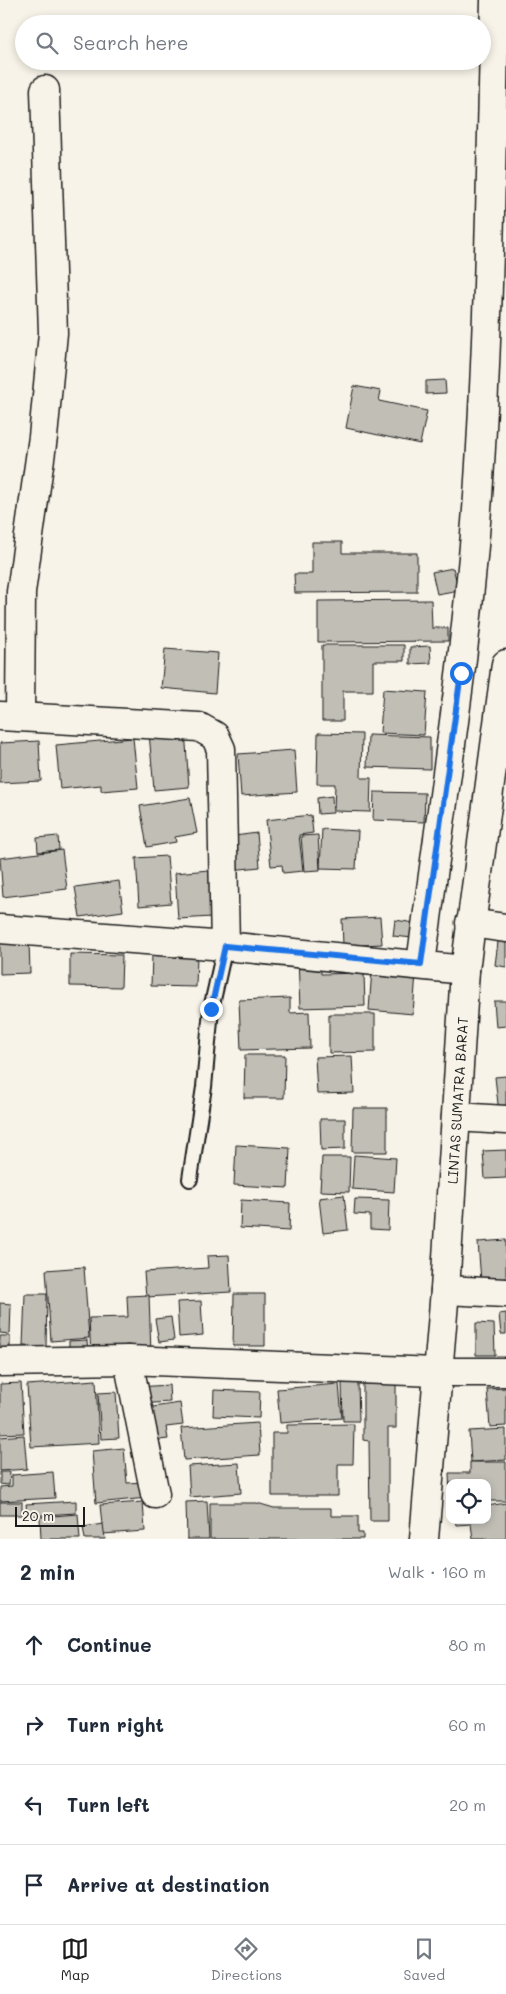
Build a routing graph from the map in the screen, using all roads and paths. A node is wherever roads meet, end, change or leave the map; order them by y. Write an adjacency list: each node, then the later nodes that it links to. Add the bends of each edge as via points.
1 (495, 0): 3 (main road)
2 (46, 90): 5 (main road, via 53,333 43,437 20,592)
3 (497, 232): 10 (main road, via 488,307 476,516 461,673)
4 (506, 664): 6 (main road, LINTAS SUMATRA BARAT)
5 (10, 716): 9 (main road, via 200,727 215,736 221,749)
6 (470, 924): 7 (main road); 11 (main road, LINTAS SUMATRA BARAT)
7 (506, 928)
8 (0, 929): 9 (main road)
9 (225, 946): 10 (main road); 14 (lane, via 211,1009 204,1087)
10 (421, 964): 11 (main road)
11 (465, 970): 12 (main road, LINTAS SUMATRA BARAT)
12 (456, 1117): 13 (main road); 15 (main road, LINTAS SUMATRA BARAT)
13 (506, 1120)
14 (190, 1179)
15 (445, 1290): 16 (main road); 19 (main road, LINTAS SUMATRA BARAT)
16 (506, 1293)
17 (128, 1360): 18 (main road); 19 (main road); 21 (main road)
18 (0, 1362)
19 (436, 1372): 20 (main road); 22 (main road, LINTAS SUMATRA BARAT)
20 (506, 1372)
21 (155, 1494)
22 (424, 1539)

